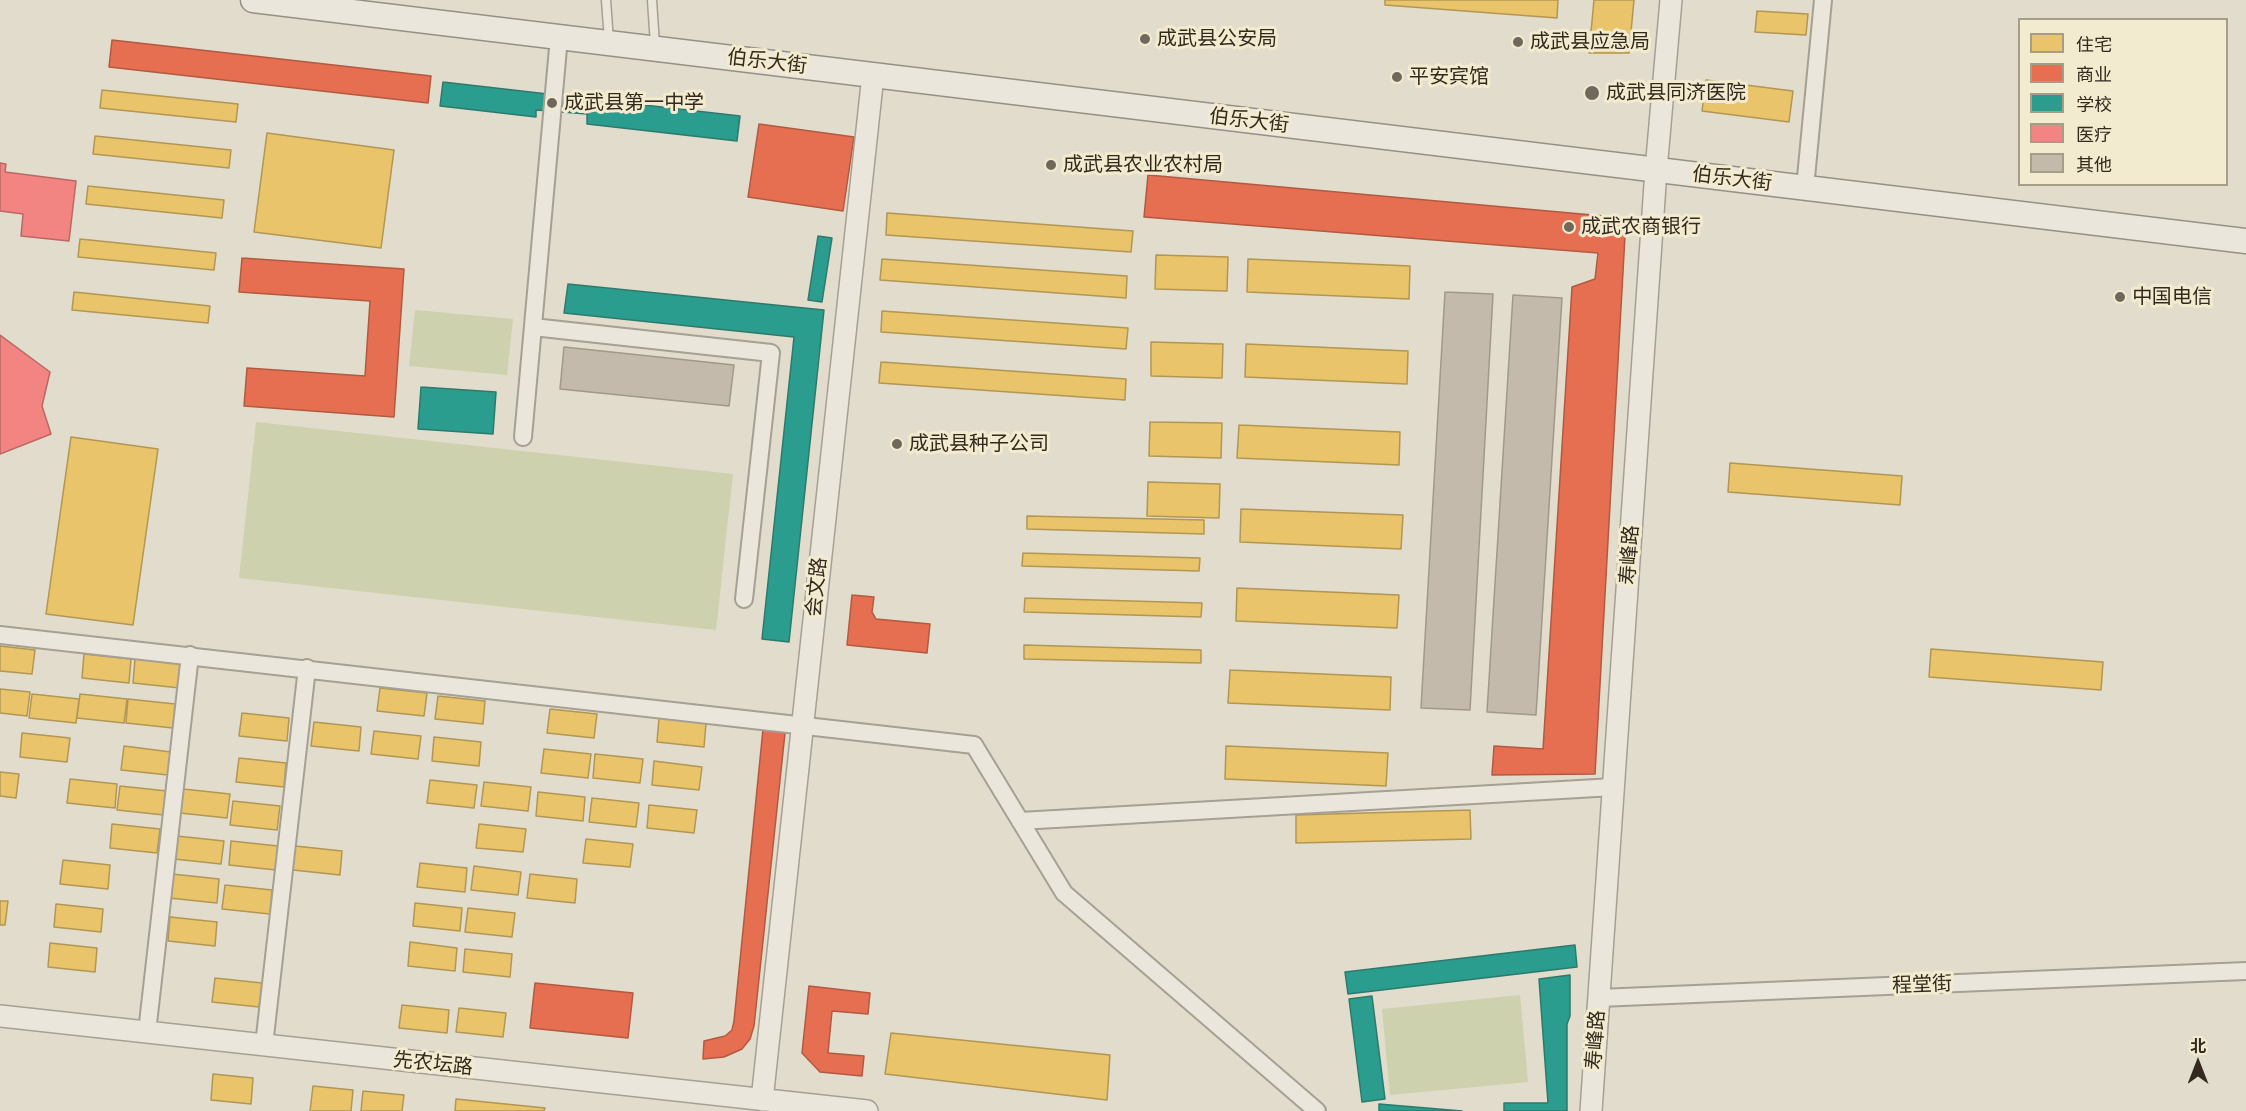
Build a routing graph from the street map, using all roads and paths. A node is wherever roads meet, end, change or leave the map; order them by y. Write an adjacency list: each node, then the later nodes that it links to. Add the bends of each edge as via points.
1 (253, 0): 6 (main road, 伯乐大街)
2 (606, 0): 7 (lane)
3 (652, 0): 8 (lane)
4 (1671, 0): 10 (street, 寿峰路)
5 (1823, 0): 11 (street)
6 (559, 37): 7 (main road, 伯乐大街); 13 (street)
7 (609, 43): 8 (main road, 伯乐大街)
8 (655, 49): 9 (main road, 伯乐大街)
9 (873, 75): 10 (main road, 伯乐大街); 19 (street, 会文路)
10 (1656, 170): 11 (main road, 伯乐大街); 20 (street, 寿峰路)
11 (1806, 188): 12 (main road, 伯乐大街)
12 (2246, 241)
13 (533, 327): 14 (street); 15 (street, via 771,352)
14 (523, 437)
15 (744, 599)
16 (0, 635): 17 (street)
17 (190, 655): 18 (street); 25 (street)
18 (307, 668): 19 (street); 26 (street)
19 (802, 724): 21 (street, via 974,745); 27 (street, 会文路)
20 (1614, 787): 21 (street); 23 (street, 寿峰路)
21 (1020, 821): 30 (street, via 1064,893)
22 (2246, 971): 23 (street, 程堂街)
23 (1599, 998): 31 (street, 寿峰路)
24 (0, 1016): 25 (street, 先农坛路)
25 (147, 1032): 26 (street, 先农坛路)
26 (264, 1045): 27 (street, 先农坛路)
27 (762, 1100): 28 (street, 先农坛路)
28 (834, 1109): 29 (street, 先农坛路)
29 (867, 1111)
30 (1317, 1111)
31 (1591, 1111)

